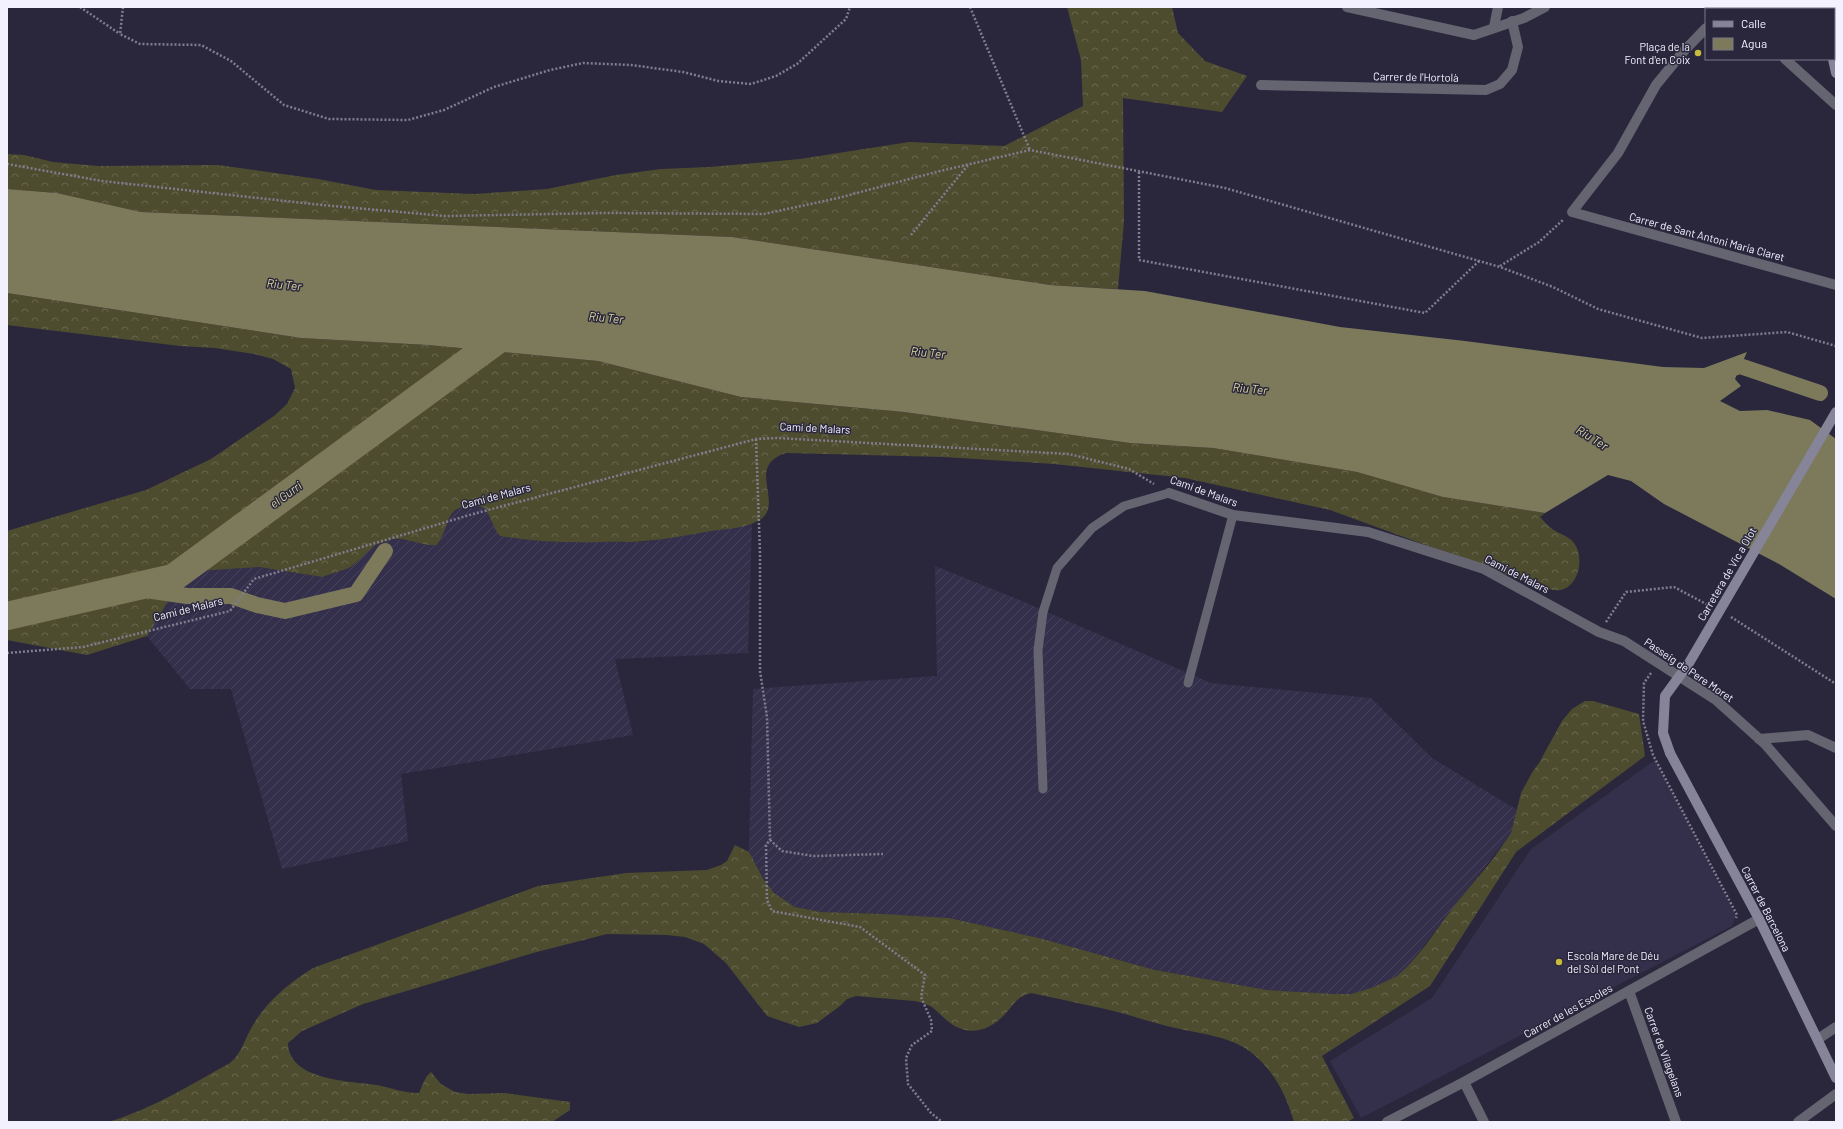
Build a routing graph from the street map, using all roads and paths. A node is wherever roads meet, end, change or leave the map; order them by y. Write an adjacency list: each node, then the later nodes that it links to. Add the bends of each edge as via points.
1 (80, 7): 13 (path)
2 (123, 7): 13 (path)
3 (850, 7): 13 (path, via 846,19 797,64 776,76 751,84 718,81 683,72 631,65 583,63 494,86 444,110 408,120 329,119 284,105 231,61 201,45 140,44)
4 (970, 7): 19 (path)
5 (1347, 7): 9 (street)
6 (1394, 7): 9 (street)
7 (1498, 7): 11 (street)
8 (1545, 7): 10 (street)
9 (1392, 18): 11 (street, via 1474,34)
10 (1512, 21): 11 (street); 17 (street, Carrer de l'Hortolà, via 1518,47 1512,70 1500,84 1486,90)
11 (1494, 27)
12 (1705, 29): 23 (street, via 1656,85 1618,153)
13 (120, 34)
14 (1786, 60): 18 (street)
15 (1834, 60): 16 (street)
16 (1836, 73)
17 (1261, 85)
18 (1836, 105)
19 (1030, 150): 21 (path); 22 (path)
20 (7, 164): 21 (path, via 102,181 445,216 606,212 764,214)
21 (969, 164): 24 (path)
22 (1139, 172): 25 (path, via 1225,188); 25 (path, via 1139,260 1425,313)
23 (1572, 212): 26 (path, via 1539,242); 27 (street, Carrer de Sant Antoni Maria Claret)
24 (911, 235)
25 (1479, 261): 26 (path)
26 (1500, 266): 28 (path, via 1553,287 1598,309 1702,338 1787,332)
27 (1836, 285)
28 (1836, 346)
29 (1836, 412): 39 (street, Carretera de Vic a Olot, bridge, via 1689,663 1665,696 1663,734)
30 (756, 439): 31 (path, Camí de Malars, via 777,438 1069,454 1129,469); 34 (path, Camí de Malars, via 473,514 254,579 230,611 83,647); 42 (path, via 760,553 760,671 767,717)
31 (1169, 493): 32 (street, Camí de Malars); 40 (lane, via 1124,506 1092,528 1058,568 1043,612 1038,650)
32 (1233, 515): 33 (street, Camí de Malars, via 1368,532 1484,569 1599,632); 35 (lane)
33 (1624, 641): 37 (street, Passeig de Pere Moret, via 1716,700)
34 (7, 653)
35 (1188, 683)
36 (1644, 683): 45 (path, via 1643,721 1653,755 1737,915)
37 (1760, 739): 38 (street, via 1808,735); 41 (street, Passeig de Pere Moret)
38 (1836, 748)
39 (1670, 753): 44 (street, Carrer de Barcelona)
40 (1043, 788)
41 (1836, 826)
42 (770, 840): 43 (path, via 782,852 812,856); 52 (path, via 766,845 766,871 767,900 772,911 860,927 925,975 921,997 931,1020 932,1031 912,1045 906,1058 908,1084 931,1113)
43 (883, 854)
44 (1759, 919): 45 (street, Carrer de les Escoles); 48 (street, Carrer de Barcelona)
45 (1734, 932): 46 (street, Carrer de les Escoles)
46 (1629, 991): 50 (street, Carrer de les Escoles); 55 (street, Carrer de Vilagelans)
47 (1836, 1027): 48 (street)
48 (1818, 1039): 49 (street, Carrer de Barcelona)
49 (1836, 1078)
50 (1464, 1082): 53 (street, Carrer de les Escoles); 54 (street)
51 (1836, 1094): 56 (street)
52 (942, 1122)
53 (1387, 1122)
54 (1484, 1122)
55 (1676, 1122)
56 (1798, 1122)

